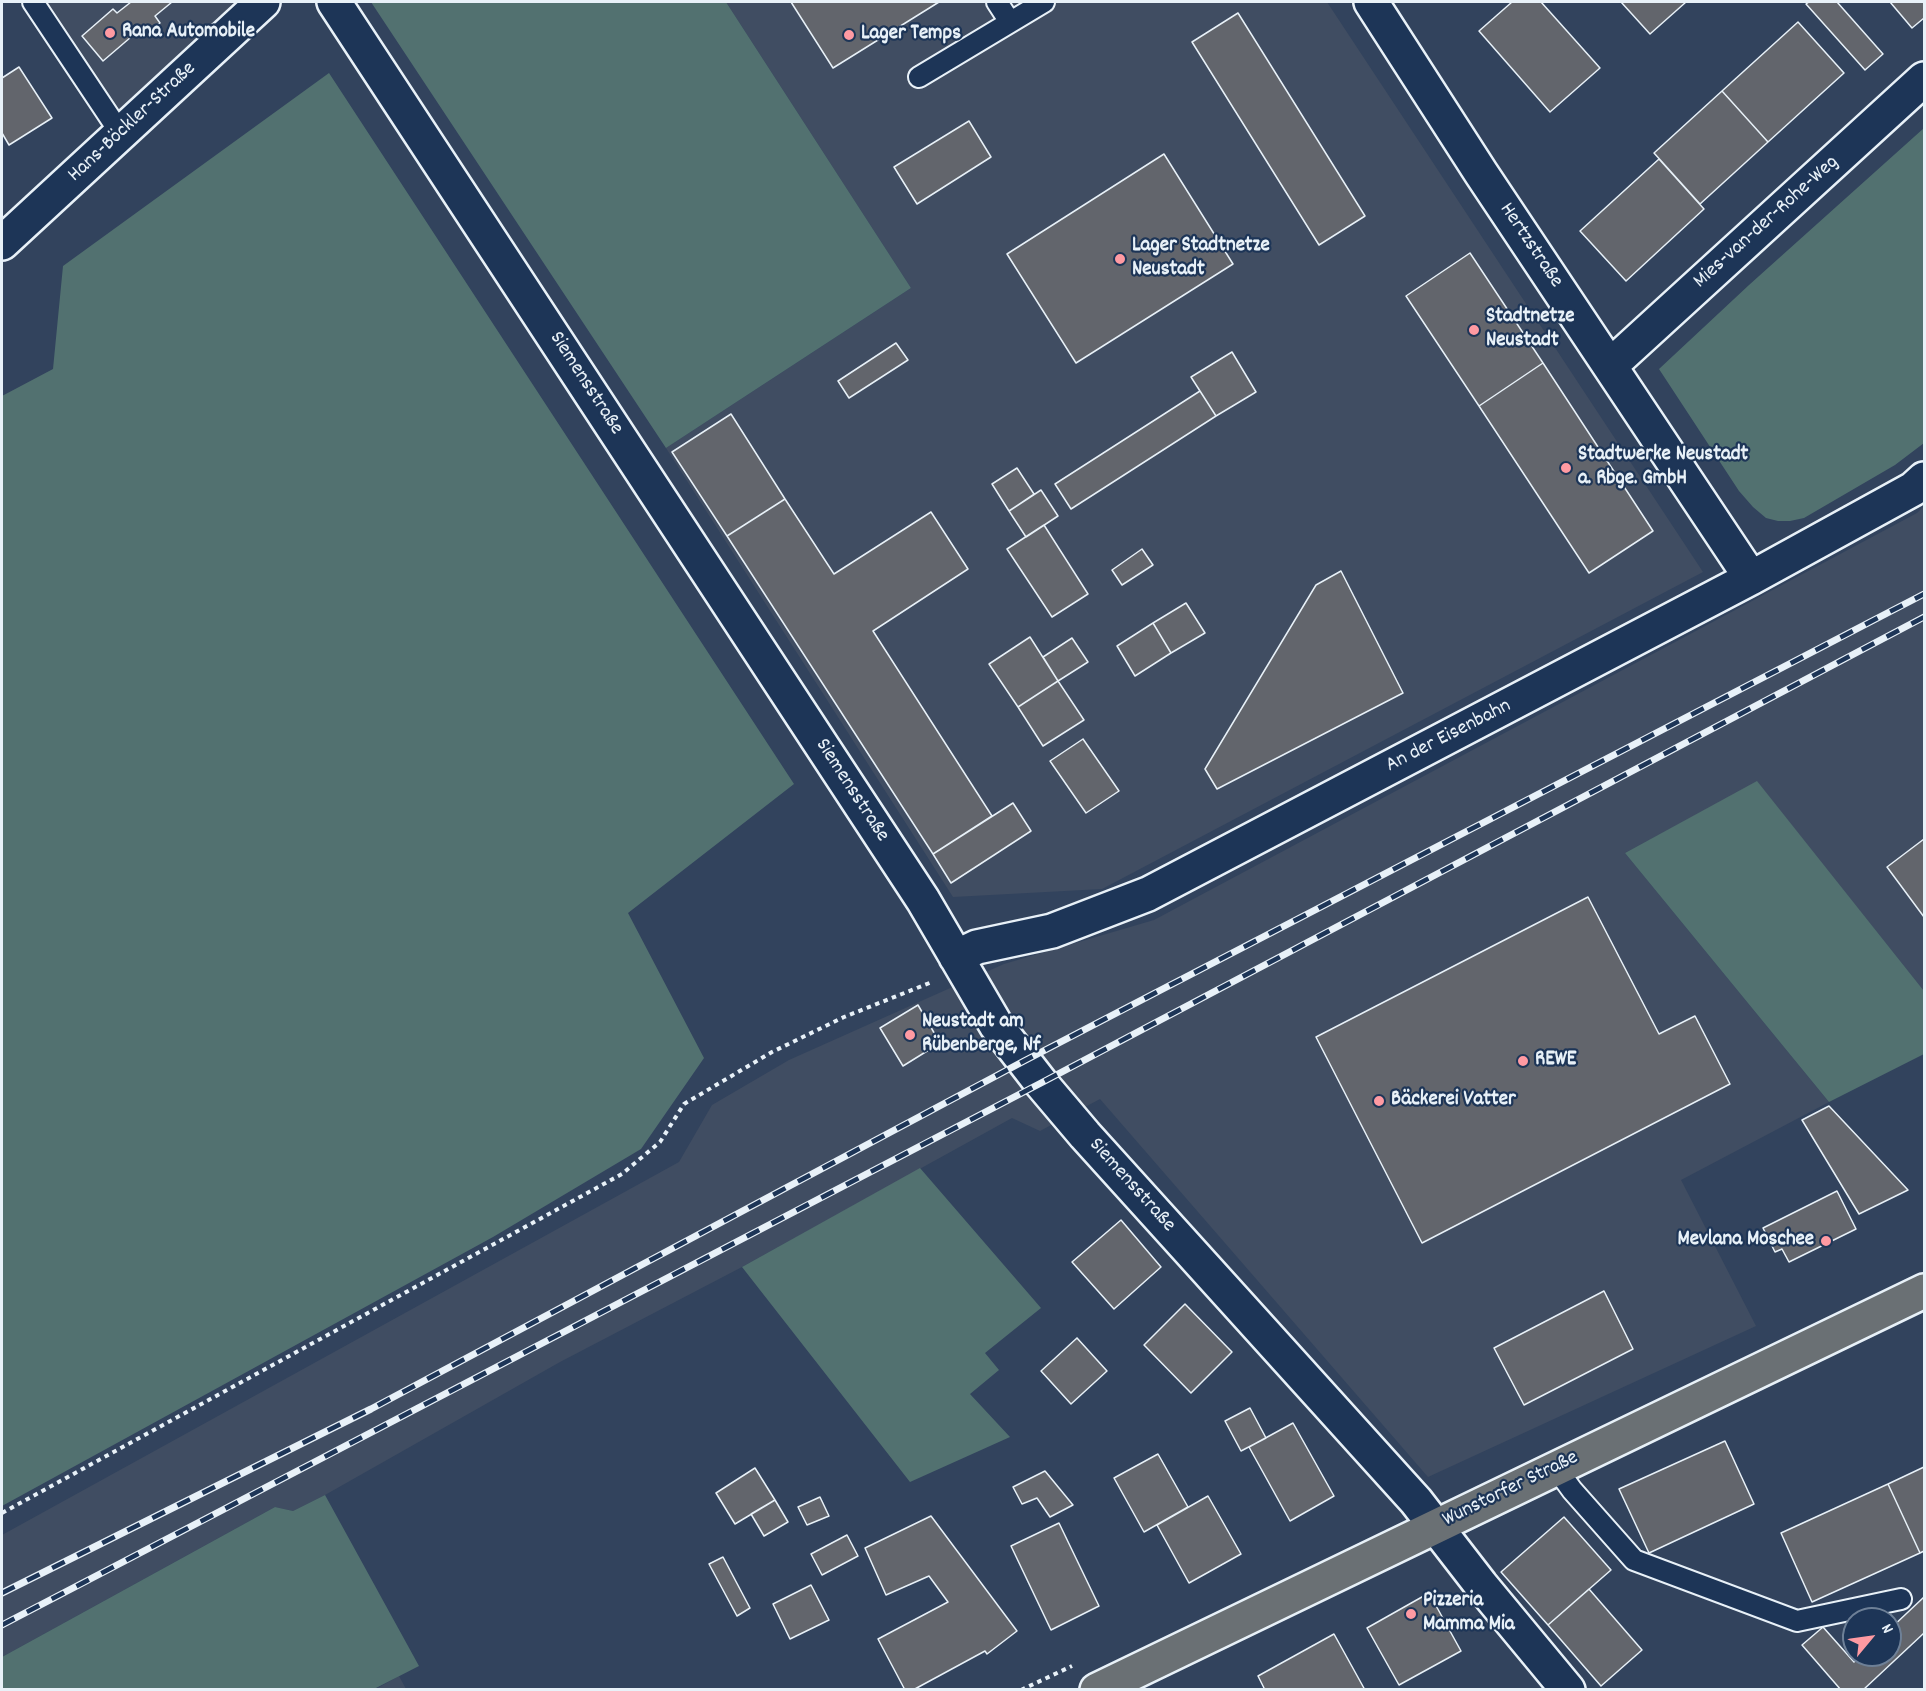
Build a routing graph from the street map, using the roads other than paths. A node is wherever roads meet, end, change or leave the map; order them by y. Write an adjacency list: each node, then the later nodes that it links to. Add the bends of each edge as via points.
1 (33, 2): 10 (lane)
2 (263, 2): 10 (street, Hans-Böckler-Straße)
3 (334, 2): 15 (street, Siemensstraße, via 923,900)
4 (997, 2): 7 (lane)
5 (1044, 2): 7 (lane)
6 (1385, 7): 12 (street, Hertzstraße)
7 (1010, 22): 8 (lane)
8 (919, 77)
9 (1924, 79): 12 (street, Mies-van-der-Rohe-Weg)
10 (121, 134): 11 (street, Hans-Böckler-Straße)
11 (2, 243)
12 (1610, 366): 14 (street, Hertzstraße)
13 (1924, 479): 14 (street, An der Eisenbahn, via 1913,489)
14 (1751, 578): 15 (street, An der Eisenbahn, via 1148,894 1052,931 977,947)
15 (959, 963): 18 (street, Siemensstraße, via 996,1025 1085,1135)
16 (1924, 1291): 17 (main road, Wunstorfer Straße)
17 (1556, 1468): 18 (main road, Wunstorfer Straße); 19 (lane, via 1634,1560 1797,1621)
18 (1437, 1526): 20 (main road, Wunstorfer Straße); 21 (street, Siemensstraße)
19 (1901, 1599)
20 (1097, 1689)
21 (1568, 1689)

